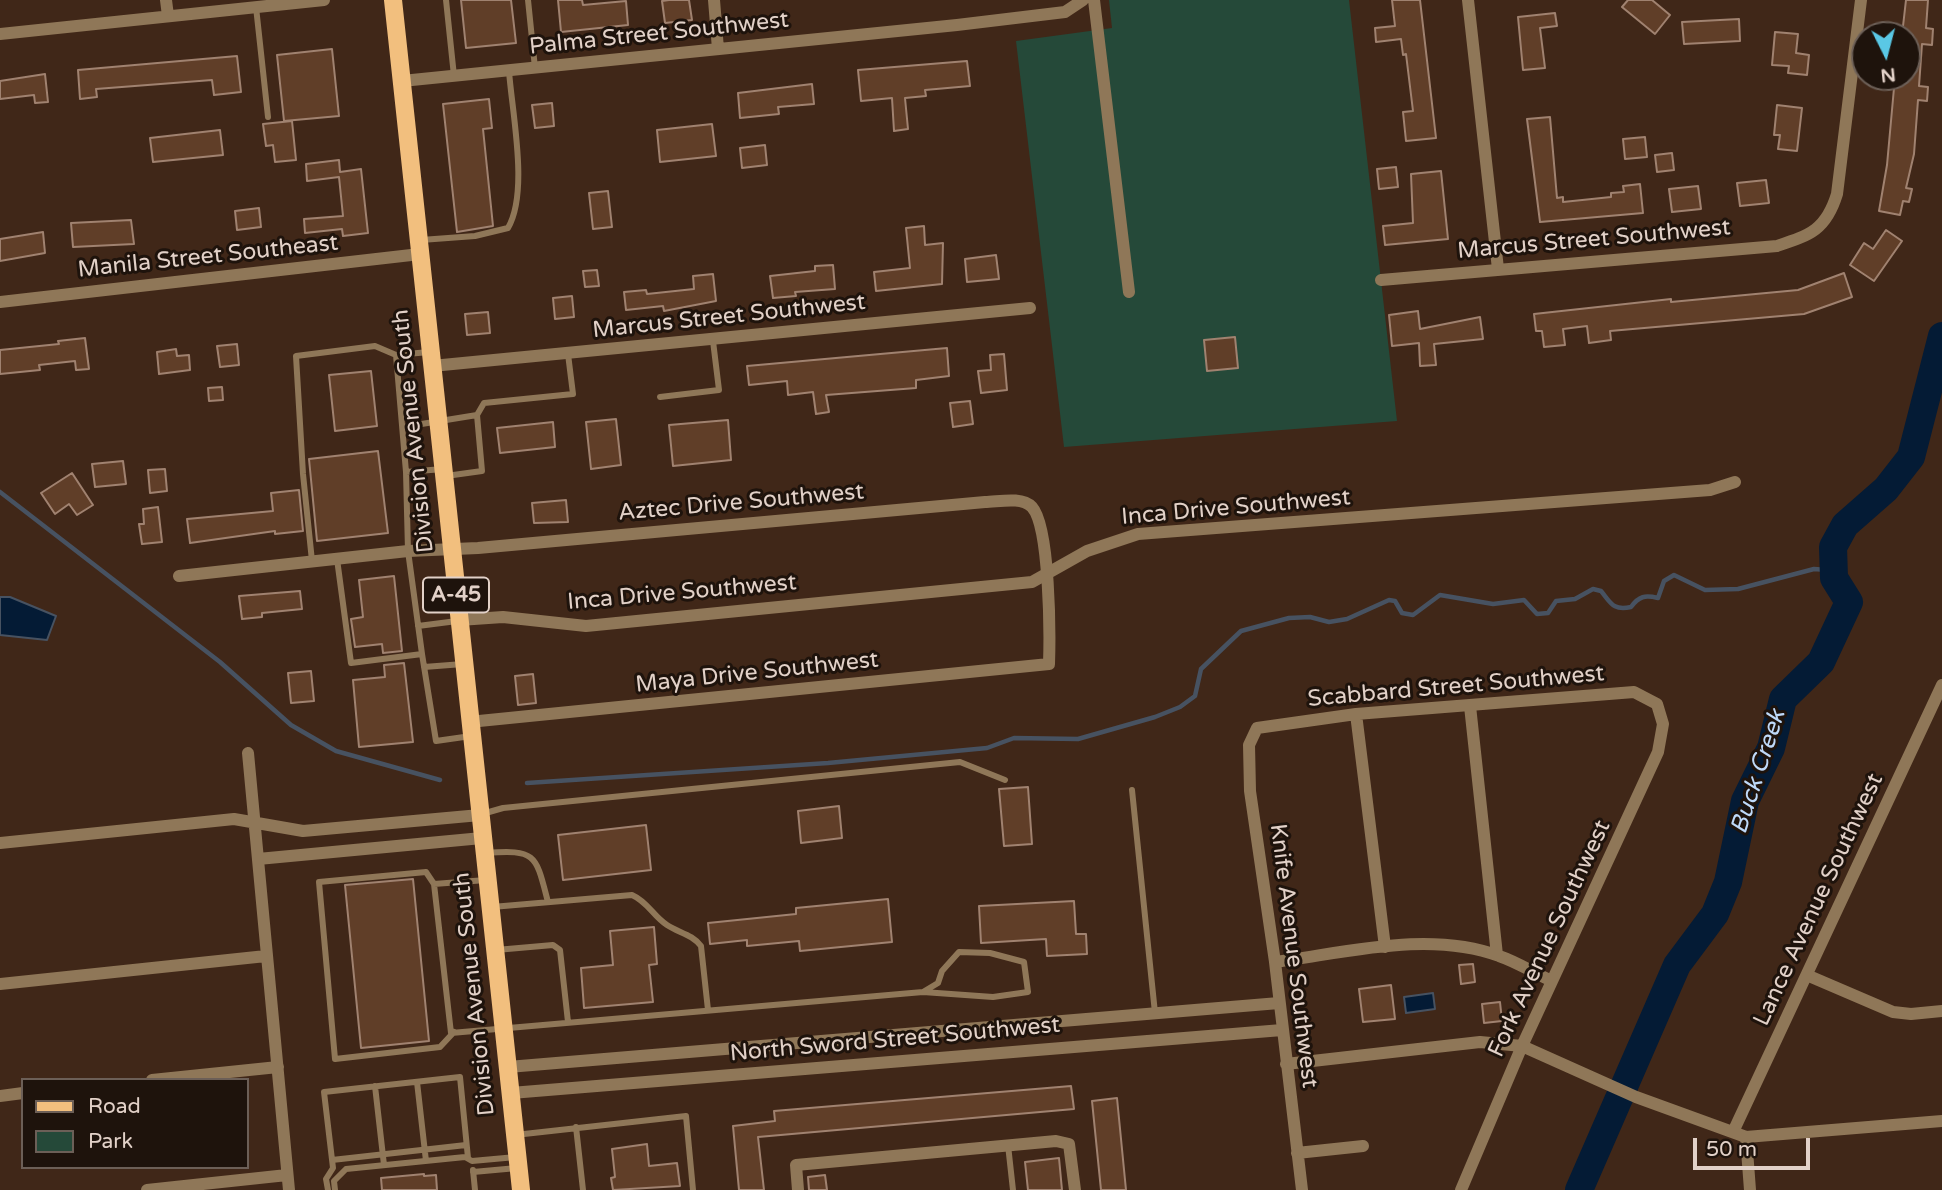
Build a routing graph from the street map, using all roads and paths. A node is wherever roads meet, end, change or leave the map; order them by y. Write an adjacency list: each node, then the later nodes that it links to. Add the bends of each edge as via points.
1 (166, 0): 13 (street)
2 (324, 0): 11 (street)
3 (393, 0): 19 (main road, Division Avenue South / A-45)
4 (446, 0): 18 (lane)
5 (528, 0): 16 (lane)
6 (714, 0): 15 (street)
7 (1083, 0): 15 (street, Palma Street Southwest, via 1065,12)
8 (1094, 0): 24 (street)
9 (1468, 0): 22 (street)
10 (1861, 0): 22 (street, Marcus Street Southwest, via 1838,194 1830,216 1809,236 1777,246)
11 (281, 2): 12 (street)
12 (256, 7): 13 (street); 20 (lane)
13 (168, 16): 14 (street)
14 (0, 34)
15 (718, 49): 16 (street, Palma Street Southwest)
16 (535, 68): 17 (street, Palma Street Southwest)
17 (509, 70): 18 (street, Palma Street Southwest); 21 (lane, via 516,215 508,228)
18 (454, 76): 19 (street, Palma Street Southwest)
19 (402, 81): 21 (main road, Division Avenue South / A-45)
20 (268, 117)
21 (419, 247): 25 (street, Manila Street Southeast); 30 (main road, Division Avenue South / A-45)
22 (1498, 269): 23 (street, Marcus Street Southwest)
23 (1381, 280)
24 (1129, 292)
25 (0, 302)
26 (1030, 308): 27 (street, Marcus Street Southwest)
27 (713, 341): 28 (street, Marcus Street Southwest); 31 (lane, via 719,390)
28 (569, 354): 30 (street, Marcus Street Southwest); 32 (lane, via 573,394 484,403)
29 (396, 355): 30 (lane); 34 (lane); 41 (lane, via 375,346 296,356)
30 (431, 359): 33 (main road, Division Avenue South / A-45)
31 (660, 397)
32 (477, 415): 33 (lane); 36 (lane, via 482,471)
33 (439, 423): 34 (lane); 36 (main road, Division Avenue South / A-45)
34 (403, 427): 35 (lane)
35 (407, 472): 36 (lane); 39 (lane)
36 (444, 473): 38 (main road, Division Avenue South / A-45)
37 (1735, 482): 43 (street, Inca Drive Southwest, via 1710,490 1138,534 1094,547)
38 (452, 550): 39 (street, Aztec Drive Southwest); 43 (street, Aztec Drive Southwest, via 1020,501 1032,507 1040,524); 44 (main road, Division Avenue South / A-45)
39 (408, 551): 40 (street, Aztec Drive Southwest); 45 (lane)
40 (337, 559): 41 (street, Aztec Drive Southwest); 46 (lane, via 351,663)
41 (312, 562): 42 (street, Aztec Drive Southwest)
42 (178, 576)
43 (1046, 577): 44 (street, Inca Drive Southwest, via 1032,582 586,625 503,617); 54 (street, Maya Drive Southwest, via 1049,664)
44 (459, 620): 45 (lane); 47 (main road, Division Avenue South / A-45)
45 (418, 626): 46 (lane)
46 (422, 653): 48 (lane)
47 (463, 664): 48 (lane); 54 (main road, Division Avenue South / A-45)
48 (424, 667): 54 (lane, via 436,741)
49 (1942, 685): 72 (street, Lance Avenue Southwest)
50 (1657, 705): 51 (street, Scabbard Street Southwest, via 1634,692); 73 (street, Fork Avenue Southwest, via 1663,724 1658,752)
51 (1470, 706): 52 (street, Scabbard Street Southwest); 69 (street)
52 (1356, 714): 53 (street, Scabbard Street Southwest); 67 (street)
53 (1257, 728): 71 (street, Knife Avenue Southwest, via 1249,745 1250,791)
54 (470, 729): 58 (main road, Division Avenue South / A-45)
55 (248, 753): 59 (street)
56 (1005, 779): 58 (lane, via 960,762 503,808)
57 (1132, 790): 79 (lane)
58 (480, 815): 59 (street, via 303,831); 61 (main road, Division Avenue South / A-45)
59 (255, 822): 60 (street, via 234,819); 62 (street)
60 (0, 842)
61 (483, 845): 62 (street); 63 (main road, Division Avenue South / A-45); 65 (lane, via 532,856 538,862)
62 (258, 859): 70 (street)
63 (487, 879): 64 (lane); 66 (main road, Division Avenue South / A-45)
64 (434, 884): 83 (lane); 83 (lane, via 425,872 319,883 335,1059 440,1047)
65 (548, 902): 66 (lane); 77 (lane, via 632,895 643,900 665,924 695,938 701,946)
66 (490, 908): 68 (main road, Division Avenue South / A-45)
67 (1385, 947): 69 (street, via 1430,945); 71 (street)
68 (495, 950): 80 (lane, via 554,945 560,950); 81 (main road, Division Avenue South / A-45)
69 (1497, 955): 73 (street)
70 (266, 956): 74 (street); 86 (street)
71 (1275, 962): 76 (street, Knife Avenue Southwest)
72 (1809, 975): 78 (street, via 1893,1012); 96 (street, Lance Avenue Southwest)
73 (1552, 981): 84 (street, Fork Avenue Southwest)
74 (0, 984)
75 (923, 992): 75 (lane, via 993,997 1028,992 1024,962 990,953 960,952 942,971 938,983); 77 (lane)
76 (1279, 1003): 79 (street, North Sword Street Southwest); 82 (street, Knife Avenue Southwest)
77 (708, 1010): 80 (lane)
78 (1942, 1011)
79 (1155, 1013): 87 (street, North Sword Street Southwest)
80 (568, 1022): 81 (lane)
81 (504, 1028): 83 (lane); 87 (main road, Division Avenue South / A-45)
82 (1282, 1030): 85 (street, Knife Avenue Southwest); 92 (street, North Sword Street Southwest)
83 (454, 1032)
84 (1522, 1046): 85 (street, via 1480,1042); 96 (street, via 1636,1097); 124 (street, Fork Avenue Southwest)
85 (1286, 1063): 103 (street, Knife Avenue Southwest)
86 (278, 1067): 88 (street); 111 (street)
87 (508, 1067): 92 (main road, Division Avenue South / A-45)
88 (171, 1078)
89 (417, 1082): 90 (lane); 100 (lane, via 460,1077); 102 (lane)
90 (374, 1086): 104 (lane); 105 (lane, via 324,1092)
91 (21, 1093): 93 (street)
92 (511, 1093): 97 (main road, Division Avenue South / A-45)
93 (0, 1096)
94 (1942, 1121): 98 (street)
95 (576, 1127): 97 (lane); 118 (lane); 119 (lane, via 686,1116)
96 (1733, 1132): 98 (street)
97 (515, 1135): 108 (main road, Division Avenue South / A-45)
98 (1746, 1137): 125 (street)
99 (1008, 1143): 120 (street, via 796,1165); 121 (lane); 122 (street, via 1069,1144)
100 (466, 1145): 102 (lane); 106 (lane)
101 (1363, 1146): 103 (street)
102 (425, 1149): 104 (lane); 107 (lane)
103 (1297, 1153): 123 (street, Knife Avenue Southwest)
104 (382, 1154): 105 (lane); 109 (lane)
105 (332, 1160): 114 (lane)
106 (470, 1160): 107 (lane); 108 (lane); 110 (lane)
107 (426, 1161): 109 (lane)
108 (518, 1162): 110 (lane); 117 (main road, Division Avenue South / A-45)
109 (384, 1166): 115 (lane, via 346,1170 334,1181)
110 (473, 1172): 116 (lane)
111 (287, 1175): 112 (street); 113 (street)
112 (147, 1190)
113 (289, 1190)
114 (328, 1190)
115 (335, 1190)
116 (475, 1190)
117 (522, 1190)
118 (583, 1190)
119 (693, 1190)
120 (799, 1190)
121 (1013, 1190)
122 (1075, 1190)
123 (1301, 1190)
124 (1461, 1190)
125 (1750, 1190)

